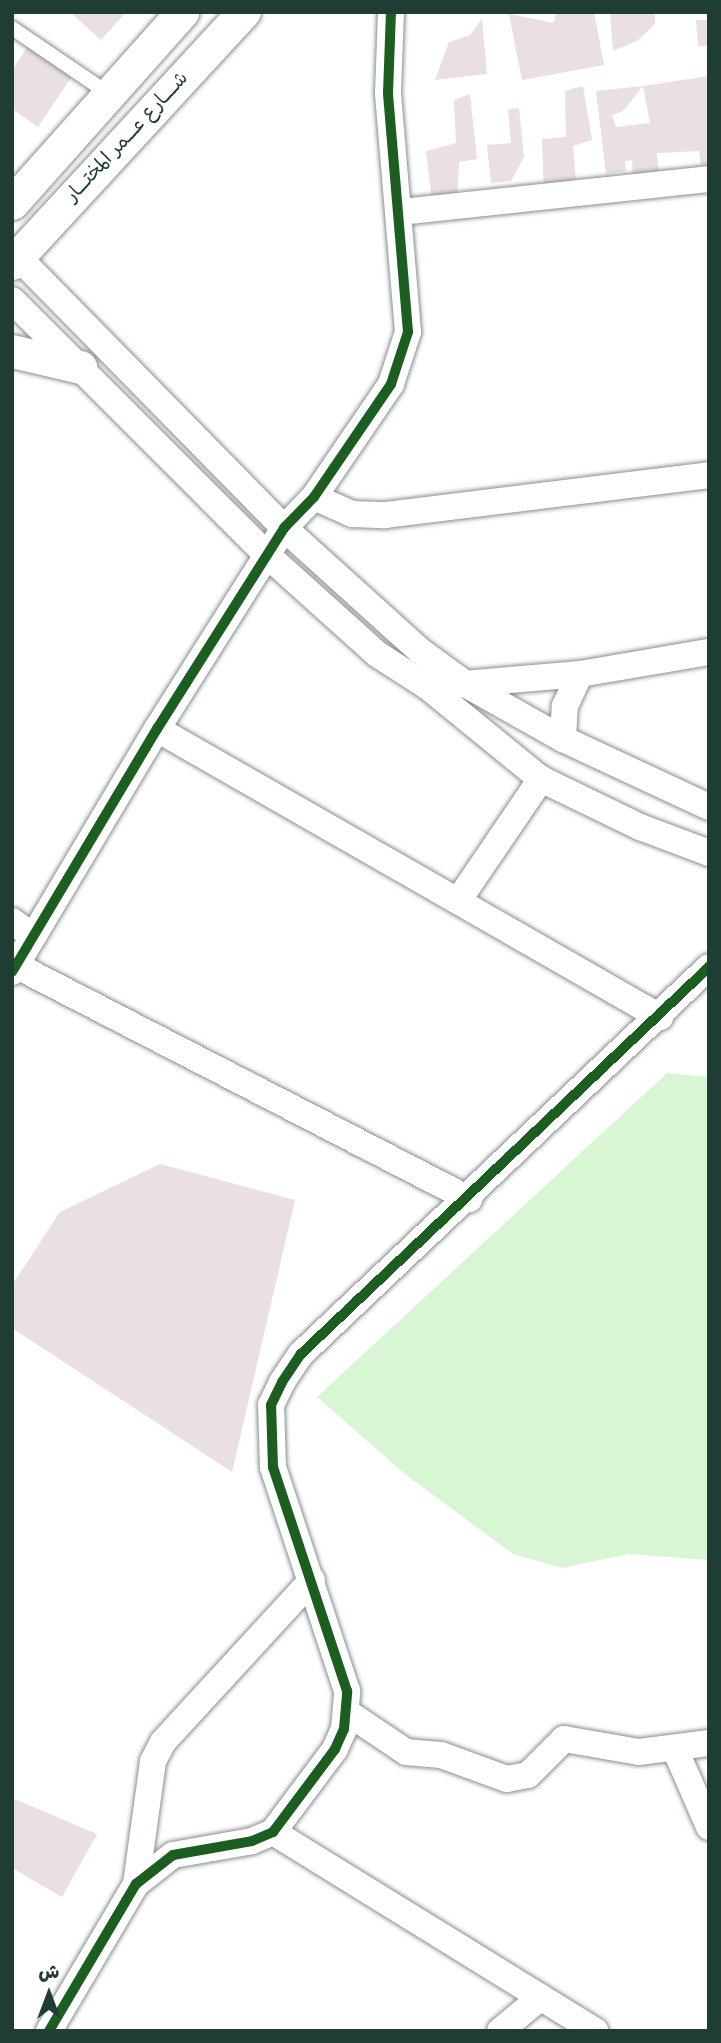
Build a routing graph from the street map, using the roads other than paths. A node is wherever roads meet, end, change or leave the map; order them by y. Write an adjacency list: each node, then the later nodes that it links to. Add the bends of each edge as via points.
1 (182, 12): 5 (street, شــــارع عـــمر المختـــار)
2 (244, 12): 9 (street, شــــارع عـــمر المختـــار)
3 (390, 12): 8 (street, via 388,93)
4 (12, 28): 5 (lane)
5 (109, 94): 7 (street, شــــارع عـــمر المختـــار)
6 (709, 179): 8 (street)
7 (12, 203)
8 (401, 212): 14 (street, via 408,332 401,358 379,404)
9 (14, 256): 15 (street)
10 (12, 300): 12 (street)
11 (12, 351): 12 (street)
12 (80, 367): 16 (street)
13 (709, 475): 14 (street, via 385,515 352,514)
14 (314, 497): 15 (street)
15 (284, 528): 16 (street); 19 (street, via 373,612)
16 (267, 555): 20 (street, via 377,654); 21 (street)
17 (709, 652): 18 (street)
18 (580, 674): 19 (street); 22 (street, via 565,706)
19 (467, 685): 20 (street); 22 (street)
20 (428, 687): 23 (street)
21 (157, 729): 26 (street); 27 (street)
22 (562, 739): 24 (street)
23 (541, 779): 25 (street, via 640,827); 26 (street)
24 (709, 807)
25 (709, 853)
26 (458, 901): 30 (street)
27 (23, 929): 29 (street)
28 (709, 967): 30 (street)
29 (14, 969): 31 (street)
30 (660, 1017): 31 (street)
31 (469, 1199): 32 (street, via 301,1354 271,1405 269,1434 276,1480)
32 (312, 1580): 33 (street, via 347,1691); 38 (street, via 163,1742 149,1780)
33 (348, 1713): 35 (street, via 406,1752 441,1755 507,1779 528,1775 564,1739 639,1752); 37 (street, via 335,1749)
34 (709, 1743): 35 (street)
35 (675, 1749): 36 (street)
36 (709, 1827)
37 (272, 1832): 38 (street, via 252,1842 173,1855); 39 (street)
38 (136, 1884): 40 (street)
39 (541, 1997): 41 (street); 42 (street)
40 (49, 2031)
41 (500, 2031)
42 (596, 2031)

